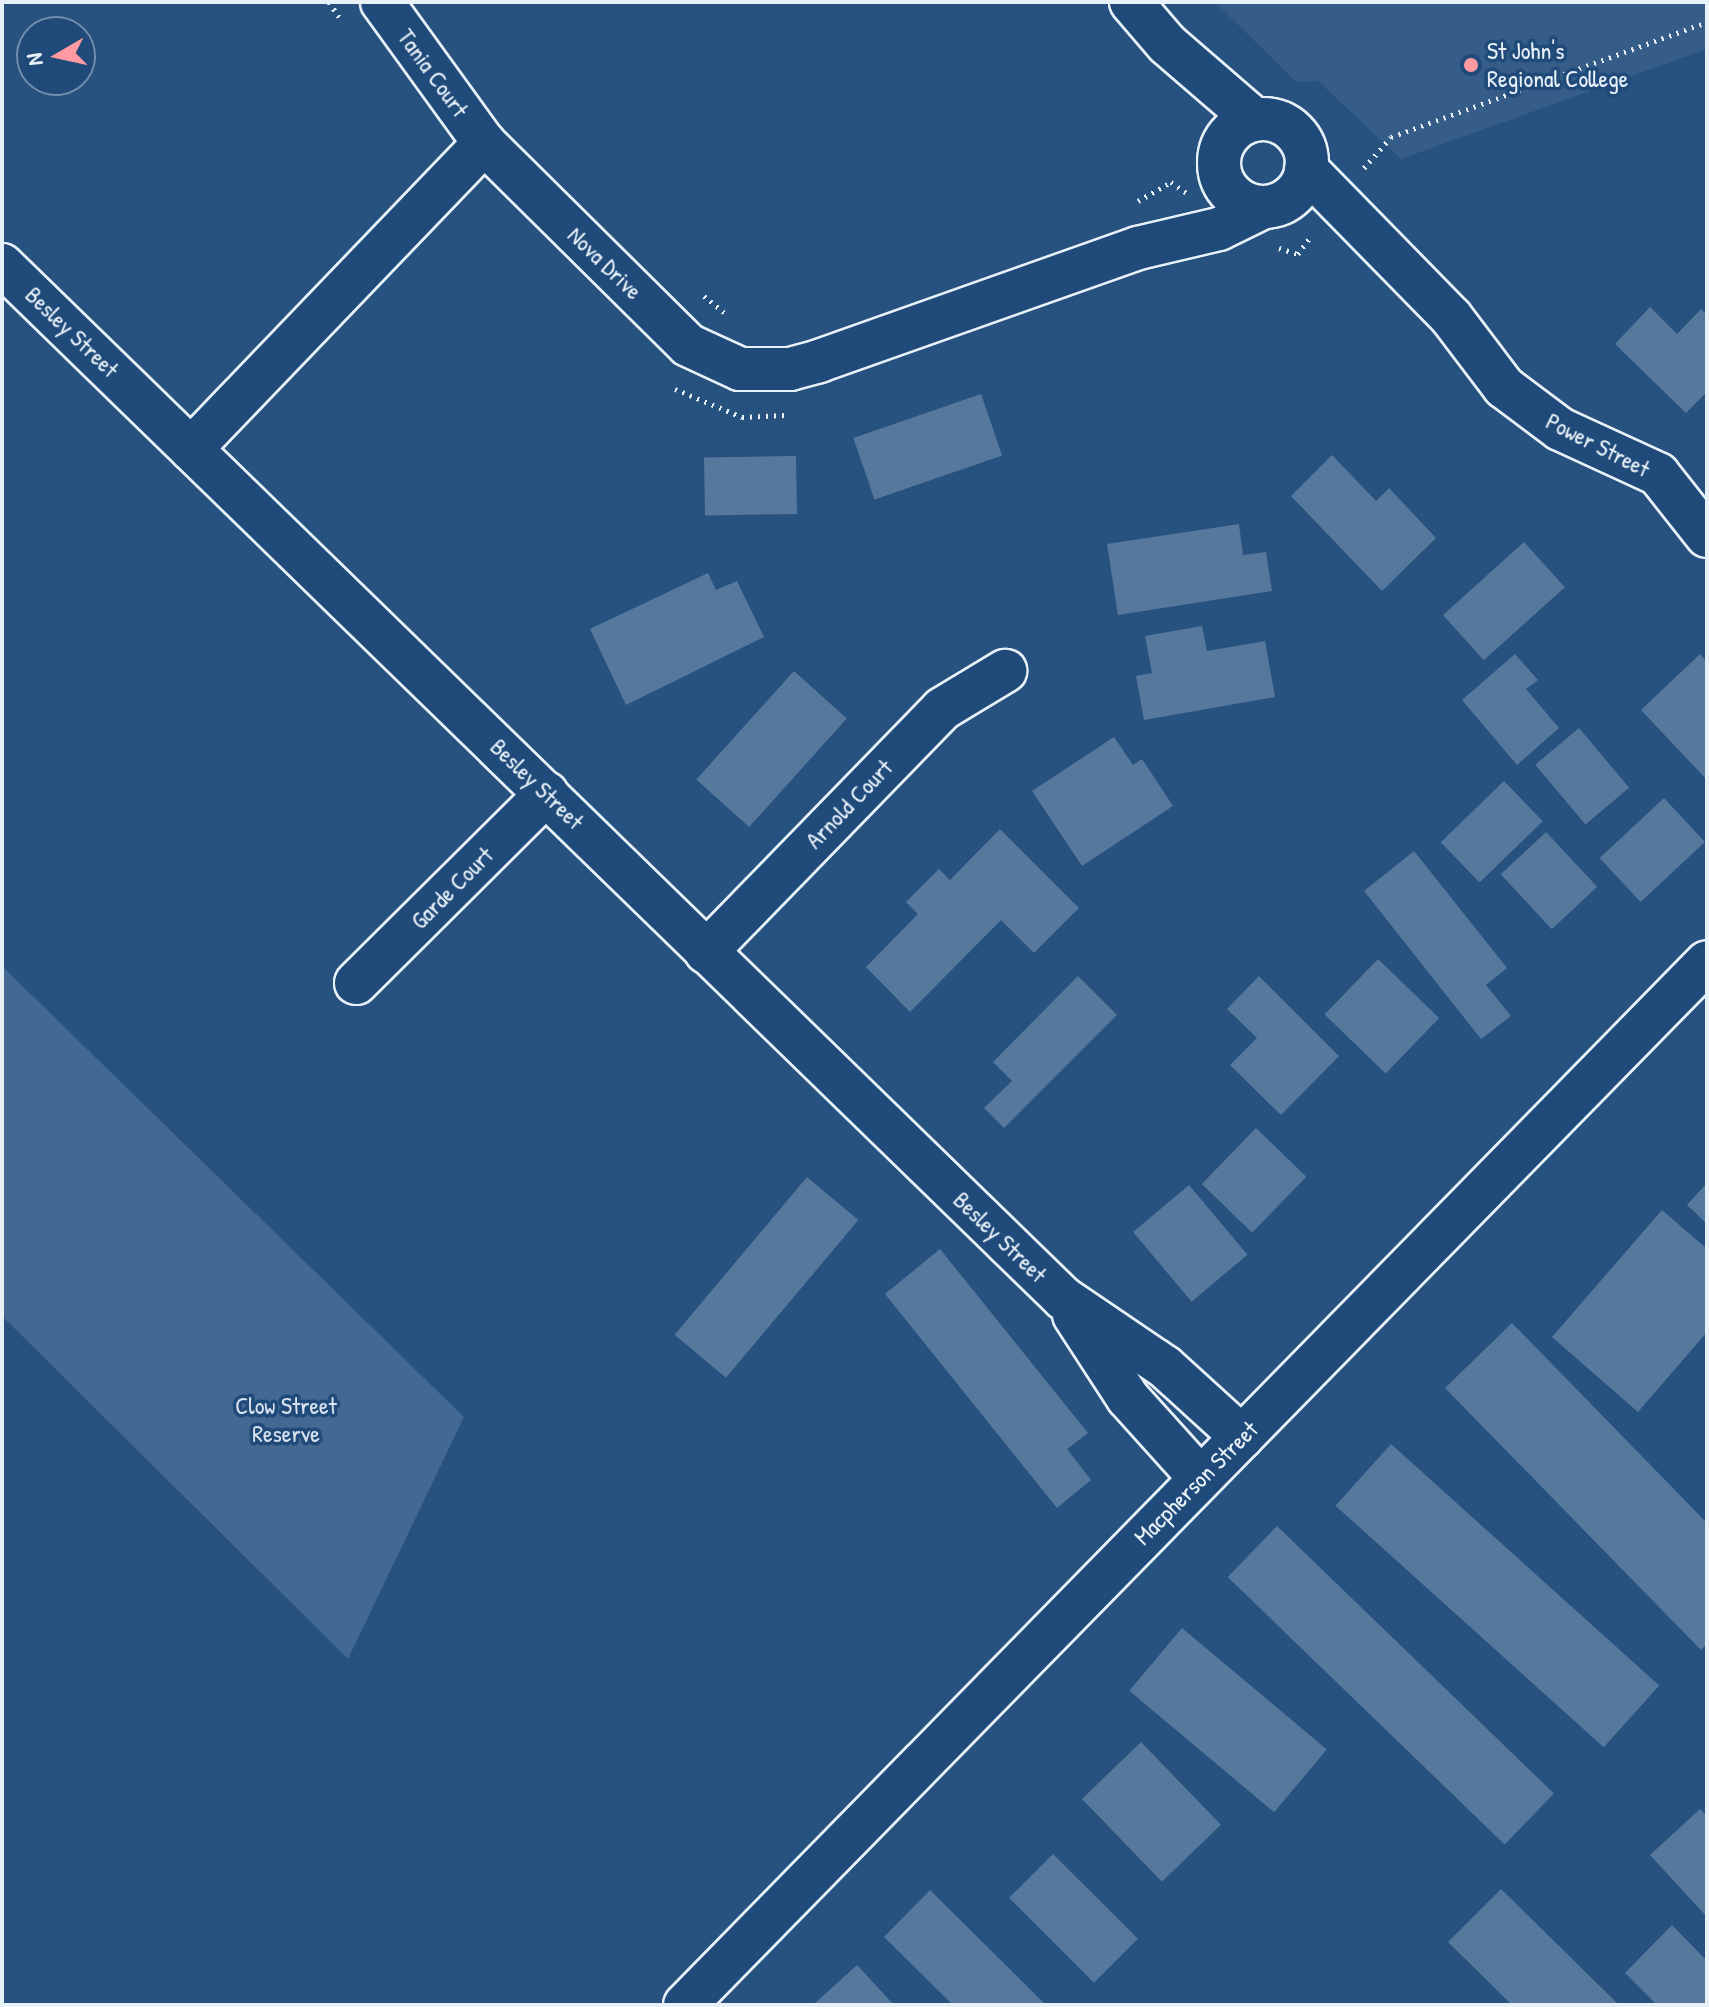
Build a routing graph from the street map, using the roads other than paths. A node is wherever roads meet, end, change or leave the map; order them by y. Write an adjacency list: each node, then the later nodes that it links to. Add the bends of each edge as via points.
1 (382, 2): 5 (street, Tania Court)
2 (1131, 2): 3 (street)
3 (1167, 44): 4 (street); 7 (street)
4 (1255, 120): 6 (street, via 1293,131 1304,149); 7 (street, via 1232,132)
5 (484, 143): 10 (street, Nova Drive, via 688,345 740,369 790,369 819,361); 12 (street)
6 (1306, 169): 8 (street, Power Street); 9 (street, via 1295,194)
7 (1212, 177): 9 (street); 10 (street, Nova Drive)
8 (1327, 214): 9 (street, Power Street); 13 (street, Power Street, via 1385,255 1451,317 1504,387 1560,429 1658,474)
9 (1268, 220): 10 (street, Nova Drive)
10 (1138, 248)
11 (5, 265): 12 (street, Besley Street)
12 (191, 449): 15 (street, Besley Street)
13 (1707, 536)
14 (1005, 671): 16 (street, Arnold Court, via 942,709)
15 (547, 793): 16 (street, Besley Street); 18 (street, Garde Court)
16 (706, 952): 19 (street, Besley Street)
17 (1707, 962): 20 (street, Macpherson Street)
18 (356, 983)
19 (1063, 1298): 20 (street, Besley Street, via 1165,1367); 21 (street, Besley Street, via 1128,1398)
20 (1242, 1437): 21 (street, Macpherson Street)
21 (1200, 1478): 22 (street, Macpherson Street)
22 (685, 2005)

